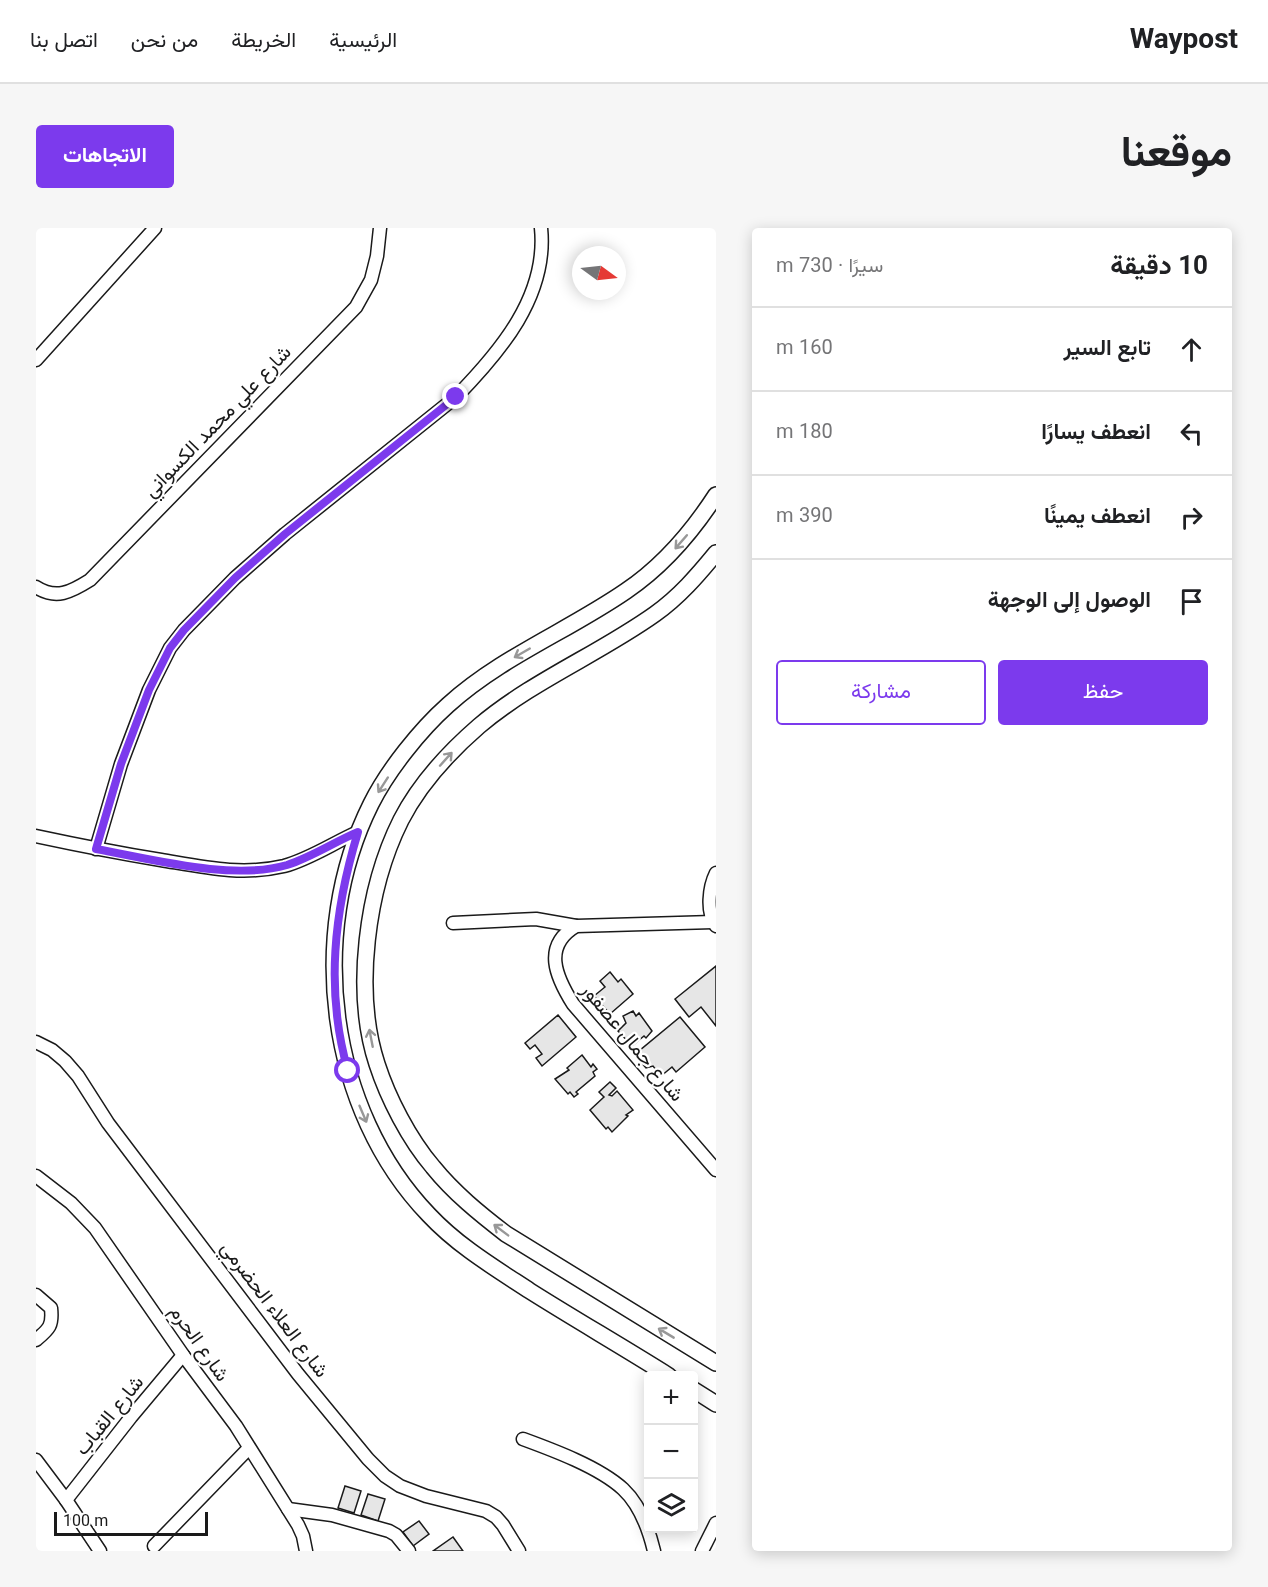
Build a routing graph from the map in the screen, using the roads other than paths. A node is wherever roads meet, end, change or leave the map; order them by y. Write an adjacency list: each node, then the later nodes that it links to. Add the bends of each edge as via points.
1 (155, 228): 4 (street)
2 (380, 228): 7 (street, شارع علي محمد الكسواني, via 371,280 356,306 90,580 72,592 56,595)
3 (541, 228): 10 (street, via 538,275 530,298 508,336 479,373 456,397 235,578 170,648 149,690 121,764)
4 (36, 360)
5 (716, 495): 8 (main road, one-way to 8, via 682,542 648,574 591,614 495,669 438,714 389,775)
6 (716, 553): 21 (main road, one-way to 6, via 506,1234 445,1181 403,1122 376,1063 365,983 371,909 390,845 402,818 445,759 511,702 656,614 685,589)
7 (36, 587)
8 (358, 832): 10 (street, via 302,860 257,870 216,869); 22 (main road, one-way to 22, via 346,874 334,952 338,1024 356,1097 387,1163 430,1218 477,1256)
9 (36, 836): 10 (street)
10 (96, 849)
11 (716, 873): 13 (street, via 710,900)
12 (453, 923): 14 (street, via 536,919)
13 (715, 924): 14 (street)
14 (576, 926): 16 (street, شارع جمال عصفور, via 567,931 555,950 556,969 565,991 582,1016)
15 (36, 1042): 35 (street, شارع العلاء الحضرمي, via 52,1050 78,1076 108,1123 298,1374 368,1459 400,1486 496,1517)
16 (716, 1170)
17 (36, 1176): 20 (street, شارع الحرم, via 95,1228)
18 (36, 1295): 19 (street, via 51,1308 52,1316 49,1330)
19 (36, 1340)
20 (183, 1354): 26 (street, شارع الحرم); 28 (street, شارع القباب)
21 (716, 1363)
22 (661, 1371)
23 (698, 1393): 24 (main road)
24 (716, 1404)
25 (523, 1439): 36 (street, via 560,1453 622,1489 643,1520)
26 (249, 1448): 29 (street, شارع الحرم); 31 (street)
27 (36, 1460): 28 (street)
28 (66, 1500): 32 (street)
29 (288, 1509): 33 (street, شارع الحرم, via 303,1536); 34 (street, via 332,1515 389,1531)
30 (716, 1523): 37 (street)
31 (153, 1546)
32 (100, 1551)
33 (306, 1551)
34 (409, 1551)
35 (519, 1551)
36 (654, 1551)
37 (702, 1551)

